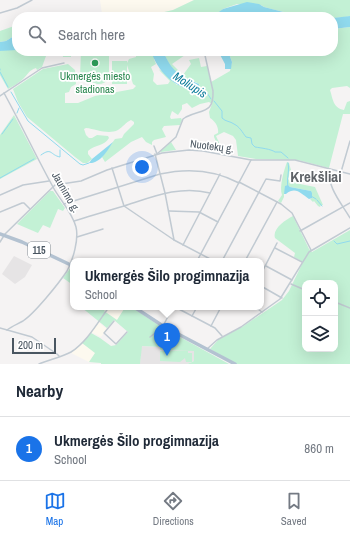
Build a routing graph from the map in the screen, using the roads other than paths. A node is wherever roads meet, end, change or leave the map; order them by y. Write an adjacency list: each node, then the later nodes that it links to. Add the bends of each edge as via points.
1 (32, 0): 2 (street)
2 (0, 13)
3 (205, 56): 9 (street, via 213,96 209,108 183,119 176,137)
4 (64, 63): 5 (street, via 42,68)
5 (4, 93): 6 (street); 18 (street, Jaunimo g.)
6 (0, 96)
7 (350, 141): 13 (street)
8 (154, 146): 9 (street)
9 (156, 154): 10 (street, Nuotekų g., via 189,150); 11 (street, Nuotekų g.); 14 (street)
10 (251, 160): 12 (street, Nuotekų g., via 301,161); 19 (street)
11 (112, 168): 20 (street, Nuotekų g., via 81,181 57,184); 21 (street)
12 (330, 169): 13 (street, Nuotekų g.); 30 (street, via 330,182)
13 (341, 172): 16 (street, Nuotekų g.)
14 (160, 173): 15 (street, via 193,170); 21 (street); 23 (street)
15 (220, 174): 19 (street); 24 (street)
16 (350, 174)
17 (281, 175): 22 (street, via 280,182 266,179)
18 (50, 181): 20 (street, Jaunimo g.); 25 (street, via 23,185)
19 (239, 183): 22 (street); 37 (street)
20 (53, 187): 28 (street, Jaunimo g.); 31 (street)
21 (118, 187): 28 (street); 29 (street)
22 (258, 192): 26 (street); 53 (street)
23 (165, 193): 24 (street, via 192,190); 29 (street); 32 (street)
24 (210, 193): 34 (street)
25 (0, 195)
26 (276, 202): 40 (street, via 292,213); 54 (street)
27 (350, 203): 30 (street)
28 (64, 204): 36 (street, Jaunimo g.)
29 (124, 206): 36 (street); 43 (street)
30 (344, 206): 35 (street); 40 (street)
31 (30, 209): 33 (street, via 22,203); 41 (street)
32 (169, 210): 34 (street); 43 (street)
33 (0, 212)
34 (200, 212): 37 (street); 46 (street)
35 (350, 218)
36 (74, 221): 42 (street, Jaunimo g.)
37 (218, 222): 49 (street)
38 (350, 228): 48 (street)
39 (104, 229): 42 (street)
40 (300, 231): 48 (street)
41 (2, 235): 44 (street); 56 (main road, 115)
42 (77, 237): 50 (street, Jaunimo g.)
43 (174, 240): 46 (street)
44 (0, 242)
45 (277, 243): 47 (street)
46 (183, 245): 49 (street)
47 (275, 248): 55 (street); 58 (street)
48 (311, 250): 55 (street)
49 (201, 254): 51 (street); 52 (street)
50 (73, 258)
51 (199, 258)
52 (208, 258)
53 (224, 258)
54 (247, 258)
55 (302, 262): 60 (street)
56 (70, 265)
57 (70, 266): 80 (street, Jaunimo g., via 45,299 23,321)
58 (266, 266): 59 (street); 60 (street)
59 (264, 269)
60 (293, 280): 61 (street)
61 (290, 284): 63 (street); 64 (street)
62 (264, 288): 64 (street)
63 (302, 289)
64 (282, 298): 74 (street)
65 (338, 303): 66 (street)
66 (350, 308)
67 (107, 310): 85 (street, via 81,343 70,352)
68 (139, 310): 77 (main road)
69 (172, 310): 77 (street)
70 (180, 310): 75 (street)
71 (195, 310): 75 (street)
72 (219, 310): 78 (street)
73 (260, 310): 74 (street)
74 (262, 312): 82 (street)
75 (192, 316): 78 (street)
76 (114, 321): 81 (street, via 104,333 116,344)
77 (163, 326): 83 (street); 84 (main road)
78 (211, 326): 82 (street)
79 (0, 328): 80 (street)
80 (7, 330): 85 (street, via 36,339)
81 (127, 332)
82 (222, 336): 84 (street)
83 (150, 337)
84 (207, 350): 86 (main road)
85 (59, 356): 87 (street)
86 (221, 357): 88 (main road); 89 (main road)
87 (39, 364)
88 (231, 364)
89 (235, 364)

